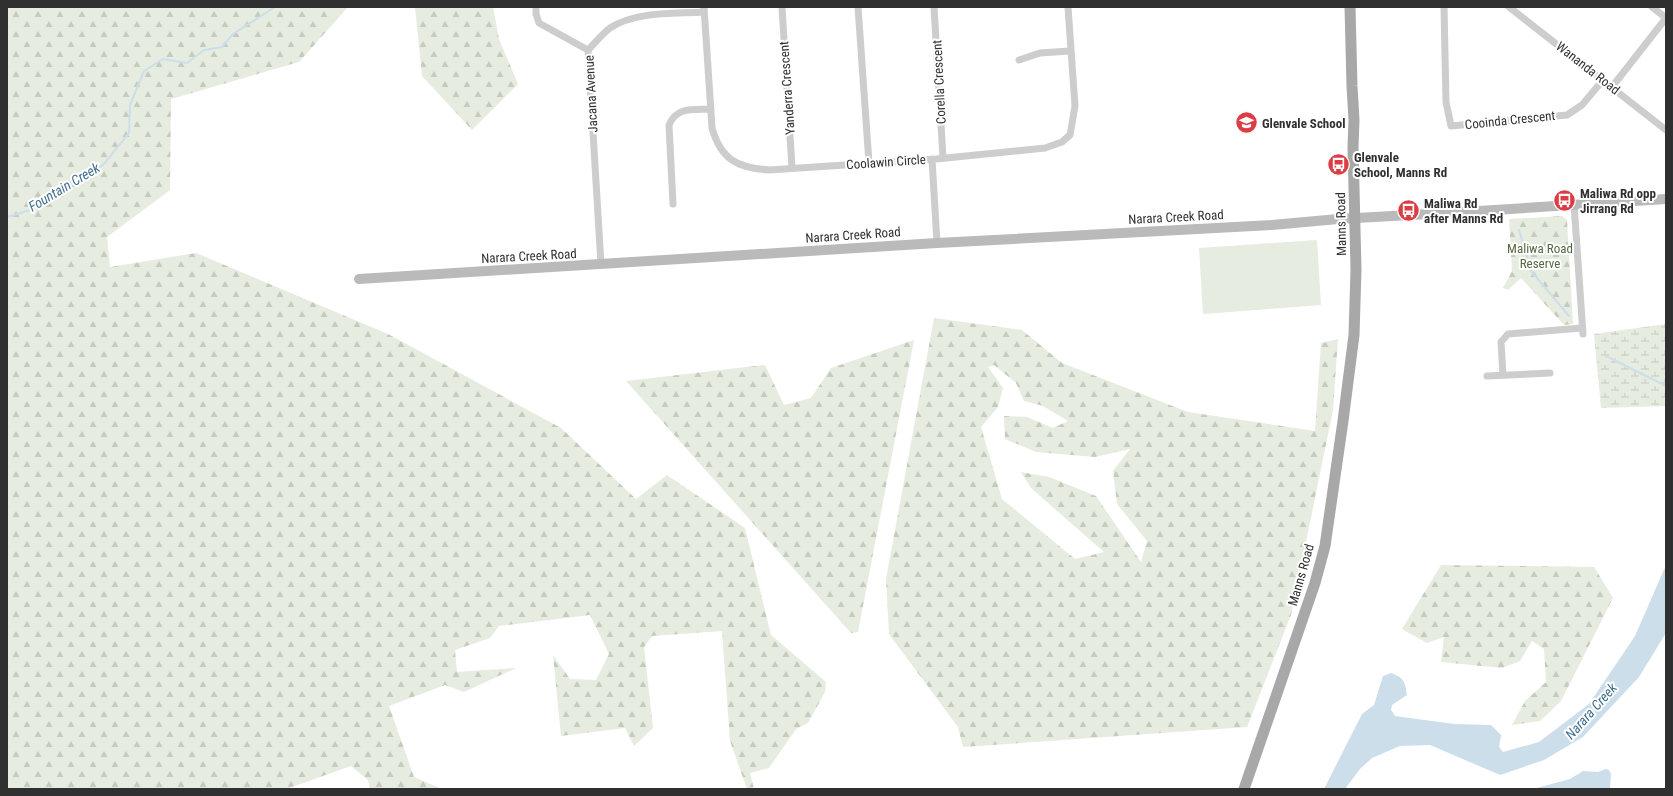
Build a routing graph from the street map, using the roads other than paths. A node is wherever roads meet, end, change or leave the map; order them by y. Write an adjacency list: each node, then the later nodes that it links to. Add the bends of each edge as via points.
1 (536, 7): 12 (street, via 539,23)
2 (782, 7): 22 (street, Yanderra Crescent)
3 (858, 7): 21 (street)
4 (934, 7): 19 (street, Corella Crescent)
5 (1068, 7): 13 (street, Coolawin Circle)
6 (1350, 7): 26 (main road, Manns Road, via 1352,86 1346,150)
7 (1444, 7): 15 (street, Cooinda Crescent, via 1446,102 1451,126 1567,115 1582,105)
8 (1509, 7): 15 (street, Wananda Road)
9 (1652, 7): 11 (street)
10 (704, 10): 12 (street, Jacana Avenue, via 626,20 609,29); 17 (street, Coolawin Circle)
11 (1666, 18): 16 (street)
12 (588, 50): 28 (street, Jacana Avenue)
13 (1070, 51): 14 (street, via 1040,53); 19 (street, Coolawin Circle, via 1074,122 1070,135 1062,142 1045,148)
14 (1019, 60)
15 (1603, 80): 16 (street, Wananda Road)
16 (1612, 87): 18 (street, Wananda Road)
17 (711, 108): 22 (street, Coolawin Circle, via 715,138 725,155 733,162 756,170); 24 (street, via 678,112 669,125)
18 (1666, 130)
19 (943, 158): 20 (street, Coolawin Circle)
20 (932, 159): 21 (street, Coolawin Circle); 27 (street)
21 (869, 164): 22 (street, Coolawin Circle)
22 (792, 168)
23 (1666, 199): 25 (street, Narara Creek Road)
24 (673, 204)
25 (1574, 204): 26 (street, Narara Creek Road); 31 (street, via 1583,331 1508,334 1501,342)
26 (1352, 218): 27 (street, Narara Creek Road, via 1272,225); 33 (main road, Manns Road, via 1348,335 1350,361 1325,546 1315,583)
27 (937, 243): 28 (street, Narara Creek Road)
28 (601, 264): 29 (street, Narara Creek Road)
29 (358, 278)
30 (1550, 373): 31 (street)
31 (1503, 375): 32 (street)
32 (1487, 376)
33 (1244, 789)

